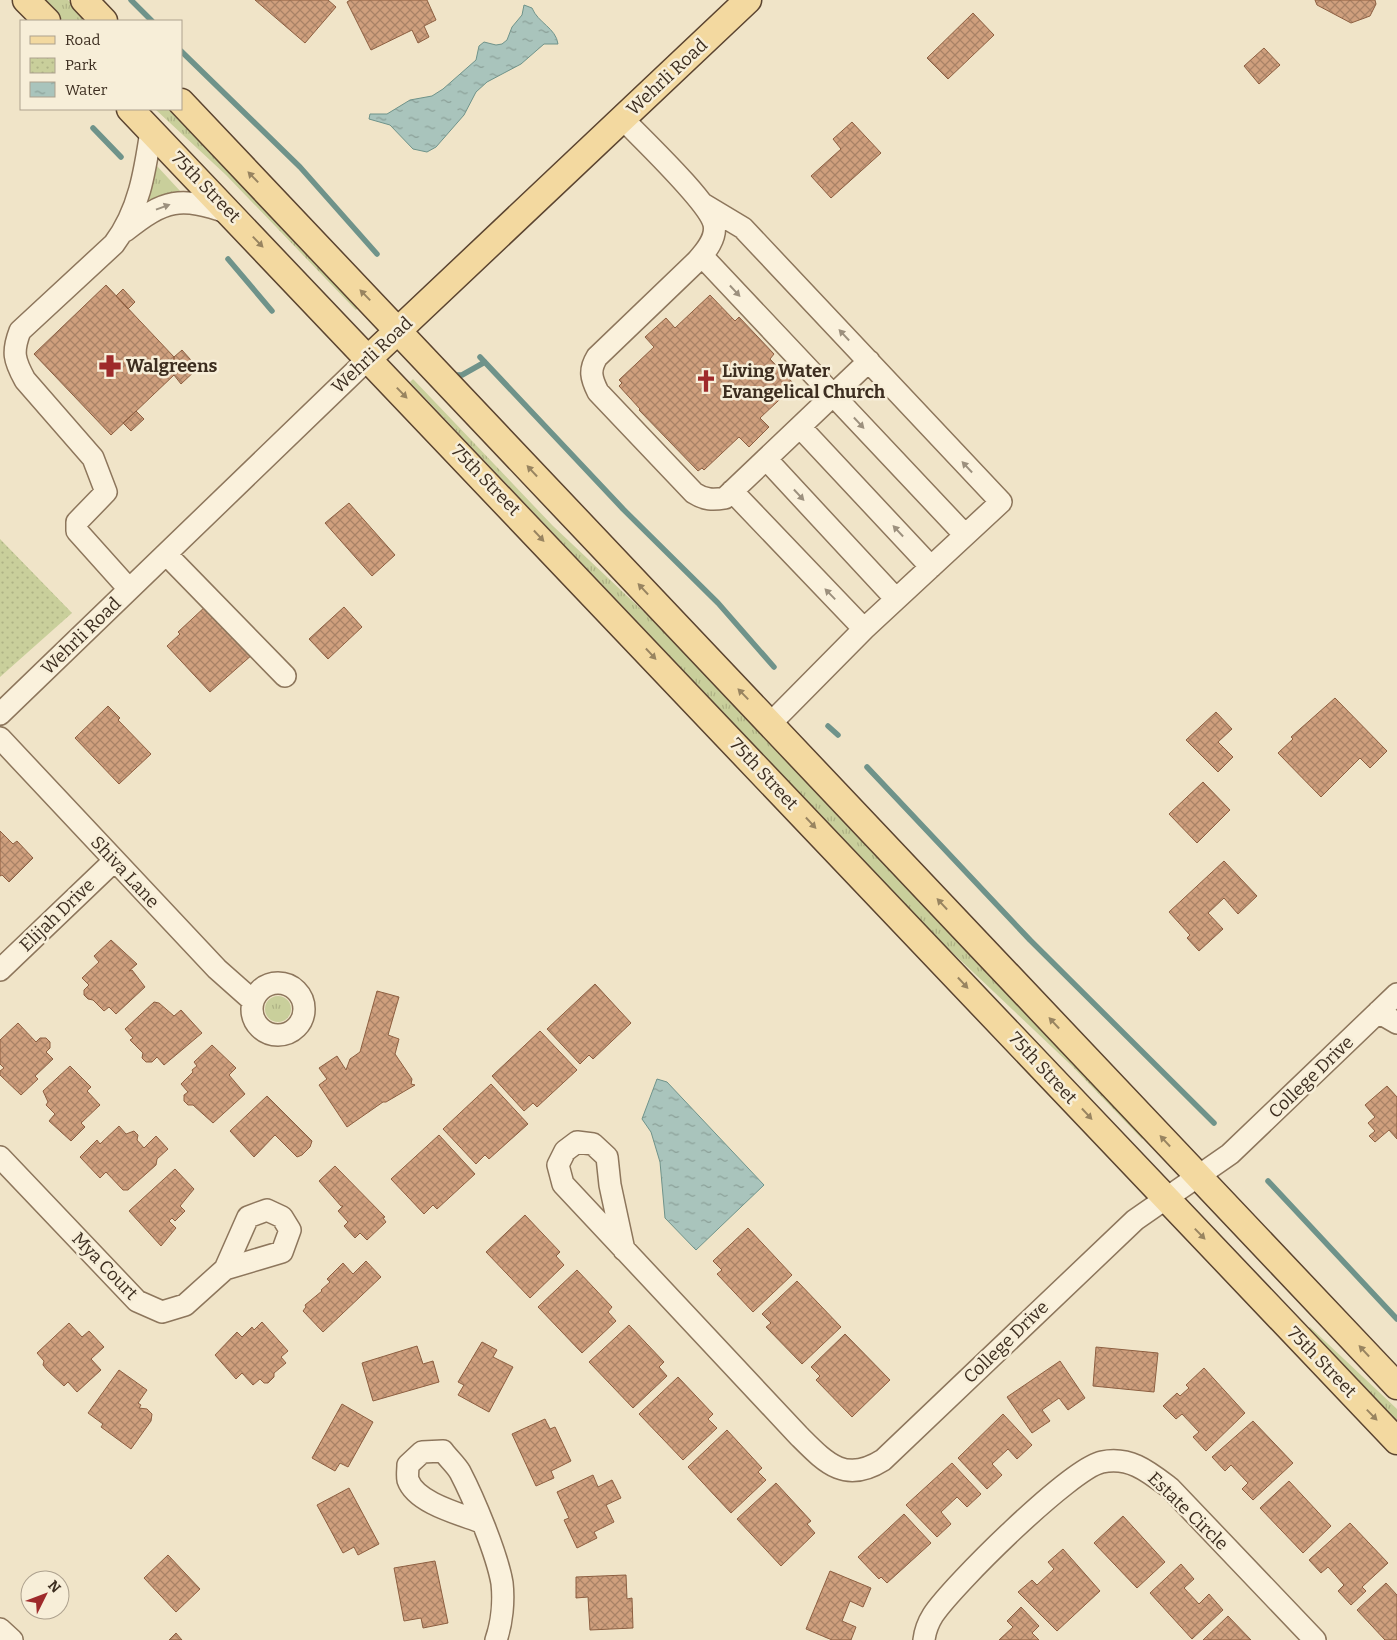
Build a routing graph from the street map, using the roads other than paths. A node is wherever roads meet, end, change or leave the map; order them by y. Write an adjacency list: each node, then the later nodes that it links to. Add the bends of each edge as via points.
1 (26, 0): 4 (main road)
2 (84, 0): 5 (main road)
3 (738, 3): 8 (main road, Wehrli Road)
4 (45, 20)
5 (103, 20)
6 (182, 103): 14 (main road, one-way to 6)
7 (131, 110): 9 (main road, 75th Street)
8 (623, 119): 10 (street); 14 (main road, Wehrli Road)
9 (152, 131): 11 (main road, 75th Street); 12 (street, via 143,184)
10 (703, 204): 13 (street, via 714,224 714,236); 16 (street, one-way to 10, via 744,228)
11 (230, 213): 12 (street, one-way to 11, via 147,213 182,201); 15 (main road, 75th Street, one-way to 15)
12 (123, 232): 24 (street, via 20,331 14,348 24,380 94,458 106,492 77,522 77,531)
13 (702, 256): 17 (street, one-way to 17); 20 (street, via 597,357 591,367 592,379 598,392 694,494 714,500 725,498)
14 (398, 330): 15 (main road, Wehrli Road); 29 (main road, one-way to 14)
15 (369, 358): 22 (street, Wehrli Road); 39 (main road, 75th Street, one-way to 39)
16 (869, 361): 17 (street); 21 (street, one-way to 16, via 1000,502)
17 (833, 395): 18 (street); 21 (street, one-way to 21)
18 (800, 427): 19 (street); 23 (street, one-way to 18)
19 (766, 459): 20 (street); 25 (street, one-way to 25)
20 (732, 491): 26 (street, one-way to 20)
21 (965, 535): 23 (street)
22 (166, 554): 24 (street, Wehrli Road); 27 (street)
23 (931, 567): 25 (street)
24 (129, 589): 28 (street, Wehrli Road)
25 (896, 599): 26 (street)
26 (864, 629): 29 (street)
27 (285, 676)
28 (0, 714)
29 (771, 723): 38 (main road, one-way to 29)
30 (0, 738): 31 (street, Shiva Lane)
31 (114, 861): 32 (street, Elijah Drive); 34 (street, Shiva Lane, via 217,969)
32 (0, 970)
33 (1397, 994): 35 (street, College Drive)
34 (254, 1001)
35 (1378, 1012): 36 (street); 38 (street, College Drive, via 1230,1154)
36 (1397, 1023)
37 (0, 1157): 41 (street, Mya Court, via 137,1301 162,1312 185,1305)
38 (1199, 1176): 39 (street, College Drive); 42 (main road, one-way to 38)
39 (1166, 1198): 40 (street, College Drive, via 1135,1220 882,1460 858,1471 834,1467 823,1461); 43 (main road, 75th Street, one-way to 43)
40 (624, 1250): 40 (street, College Drive, via 563,1184 558,1165 565,1151 578,1142 593,1144 607,1157)
41 (225, 1269)
42 (1397, 1386)
43 (1397, 1441)
44 (481, 1522): 47 (street, via 502,1584 502,1610)
45 (0, 1629): 46 (street)
46 (12, 1640)
47 (496, 1640)
48 (924, 1640): 49 (street, Estate Circle, via 933,1615 950,1593 1053,1493 1084,1470 1100,1462 1116,1460 1148,1471 1170,1488)
49 (1315, 1640)

